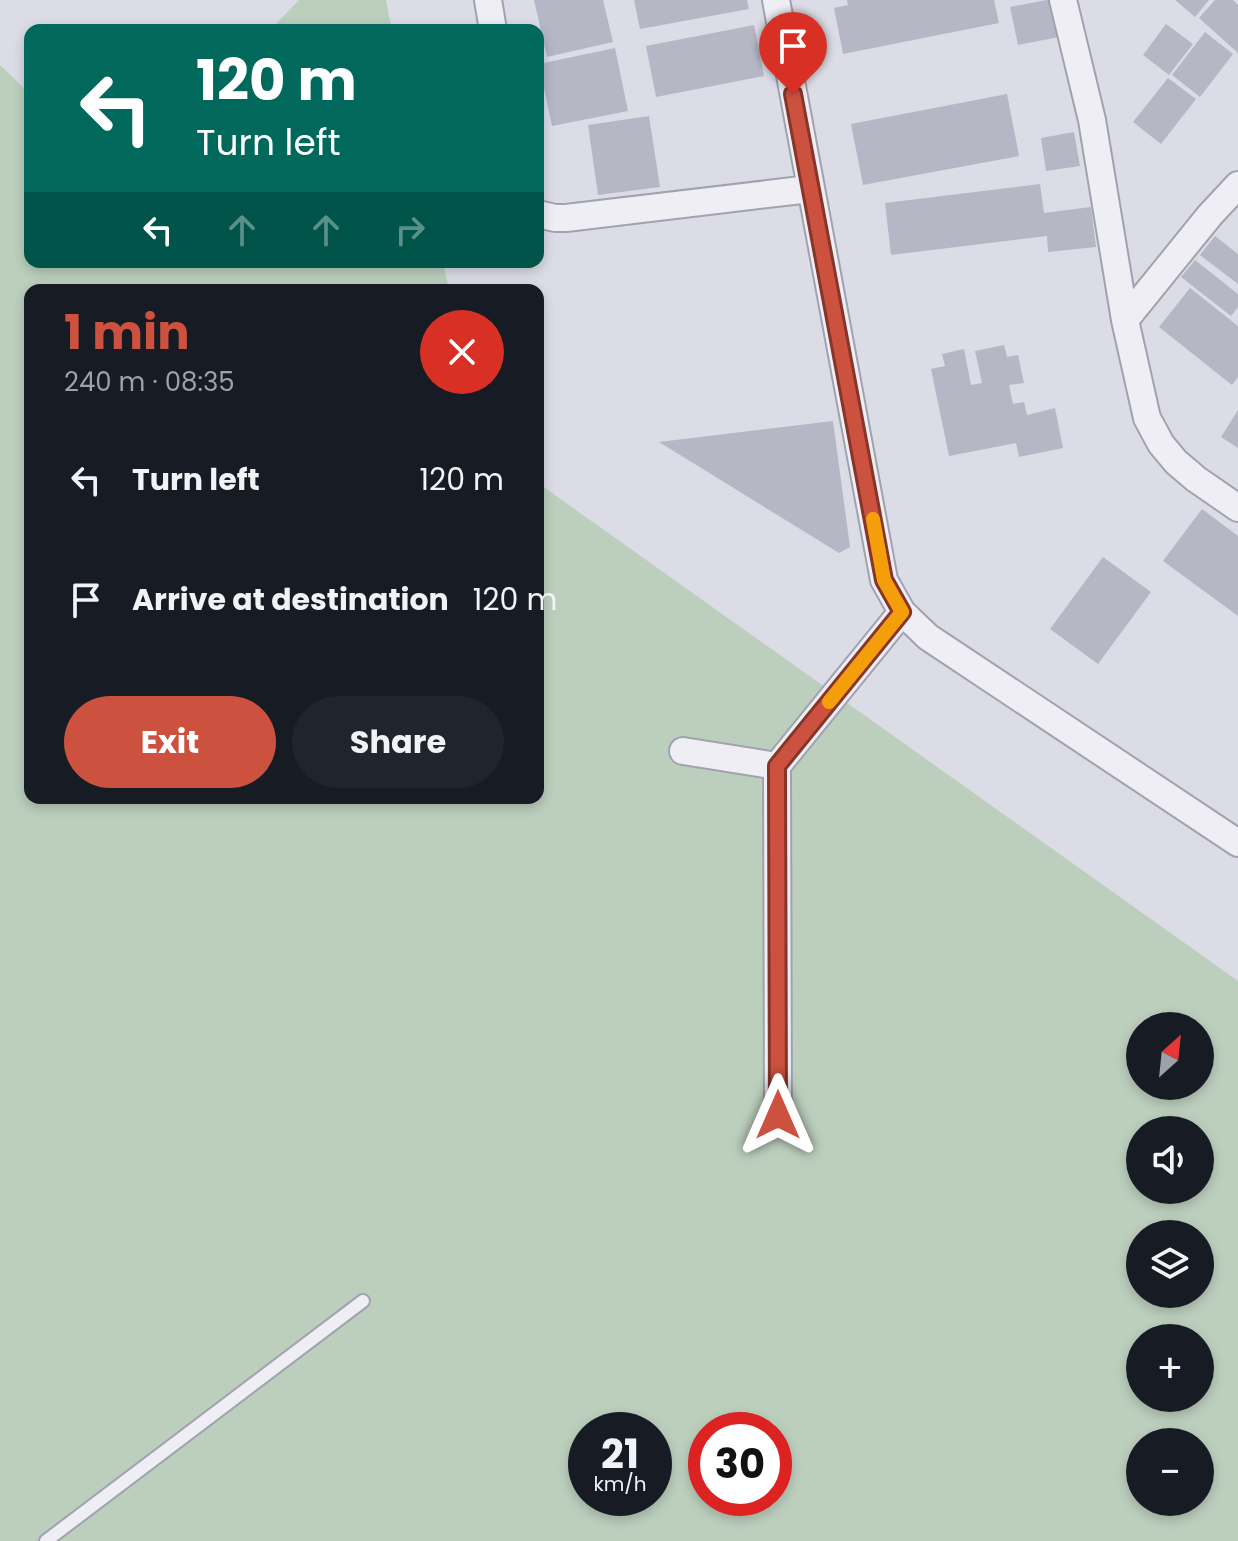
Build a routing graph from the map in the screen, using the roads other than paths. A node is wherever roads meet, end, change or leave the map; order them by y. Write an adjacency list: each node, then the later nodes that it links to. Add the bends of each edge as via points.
1 (488, 0): 4 (street)
2 (776, 0): 6 (street)
3 (1063, 0): 8 (street, via 1092,120)
4 (492, 24)
5 (1238, 185): 8 (street)
6 (810, 189): 7 (street, via 566,218); 10 (street, via 884,580)
7 (544, 215)
8 (1125, 320): 9 (street, via 1147,418 1161,444 1186,471)
9 (1238, 508)
10 (902, 612): 12 (street); 13 (street, via 928,637)
11 (683, 751): 12 (street)
12 (777, 766): 14 (street)
13 (1236, 837)
14 (778, 1115)
15 (363, 1301): 16 (lane)
16 (46, 1541)

